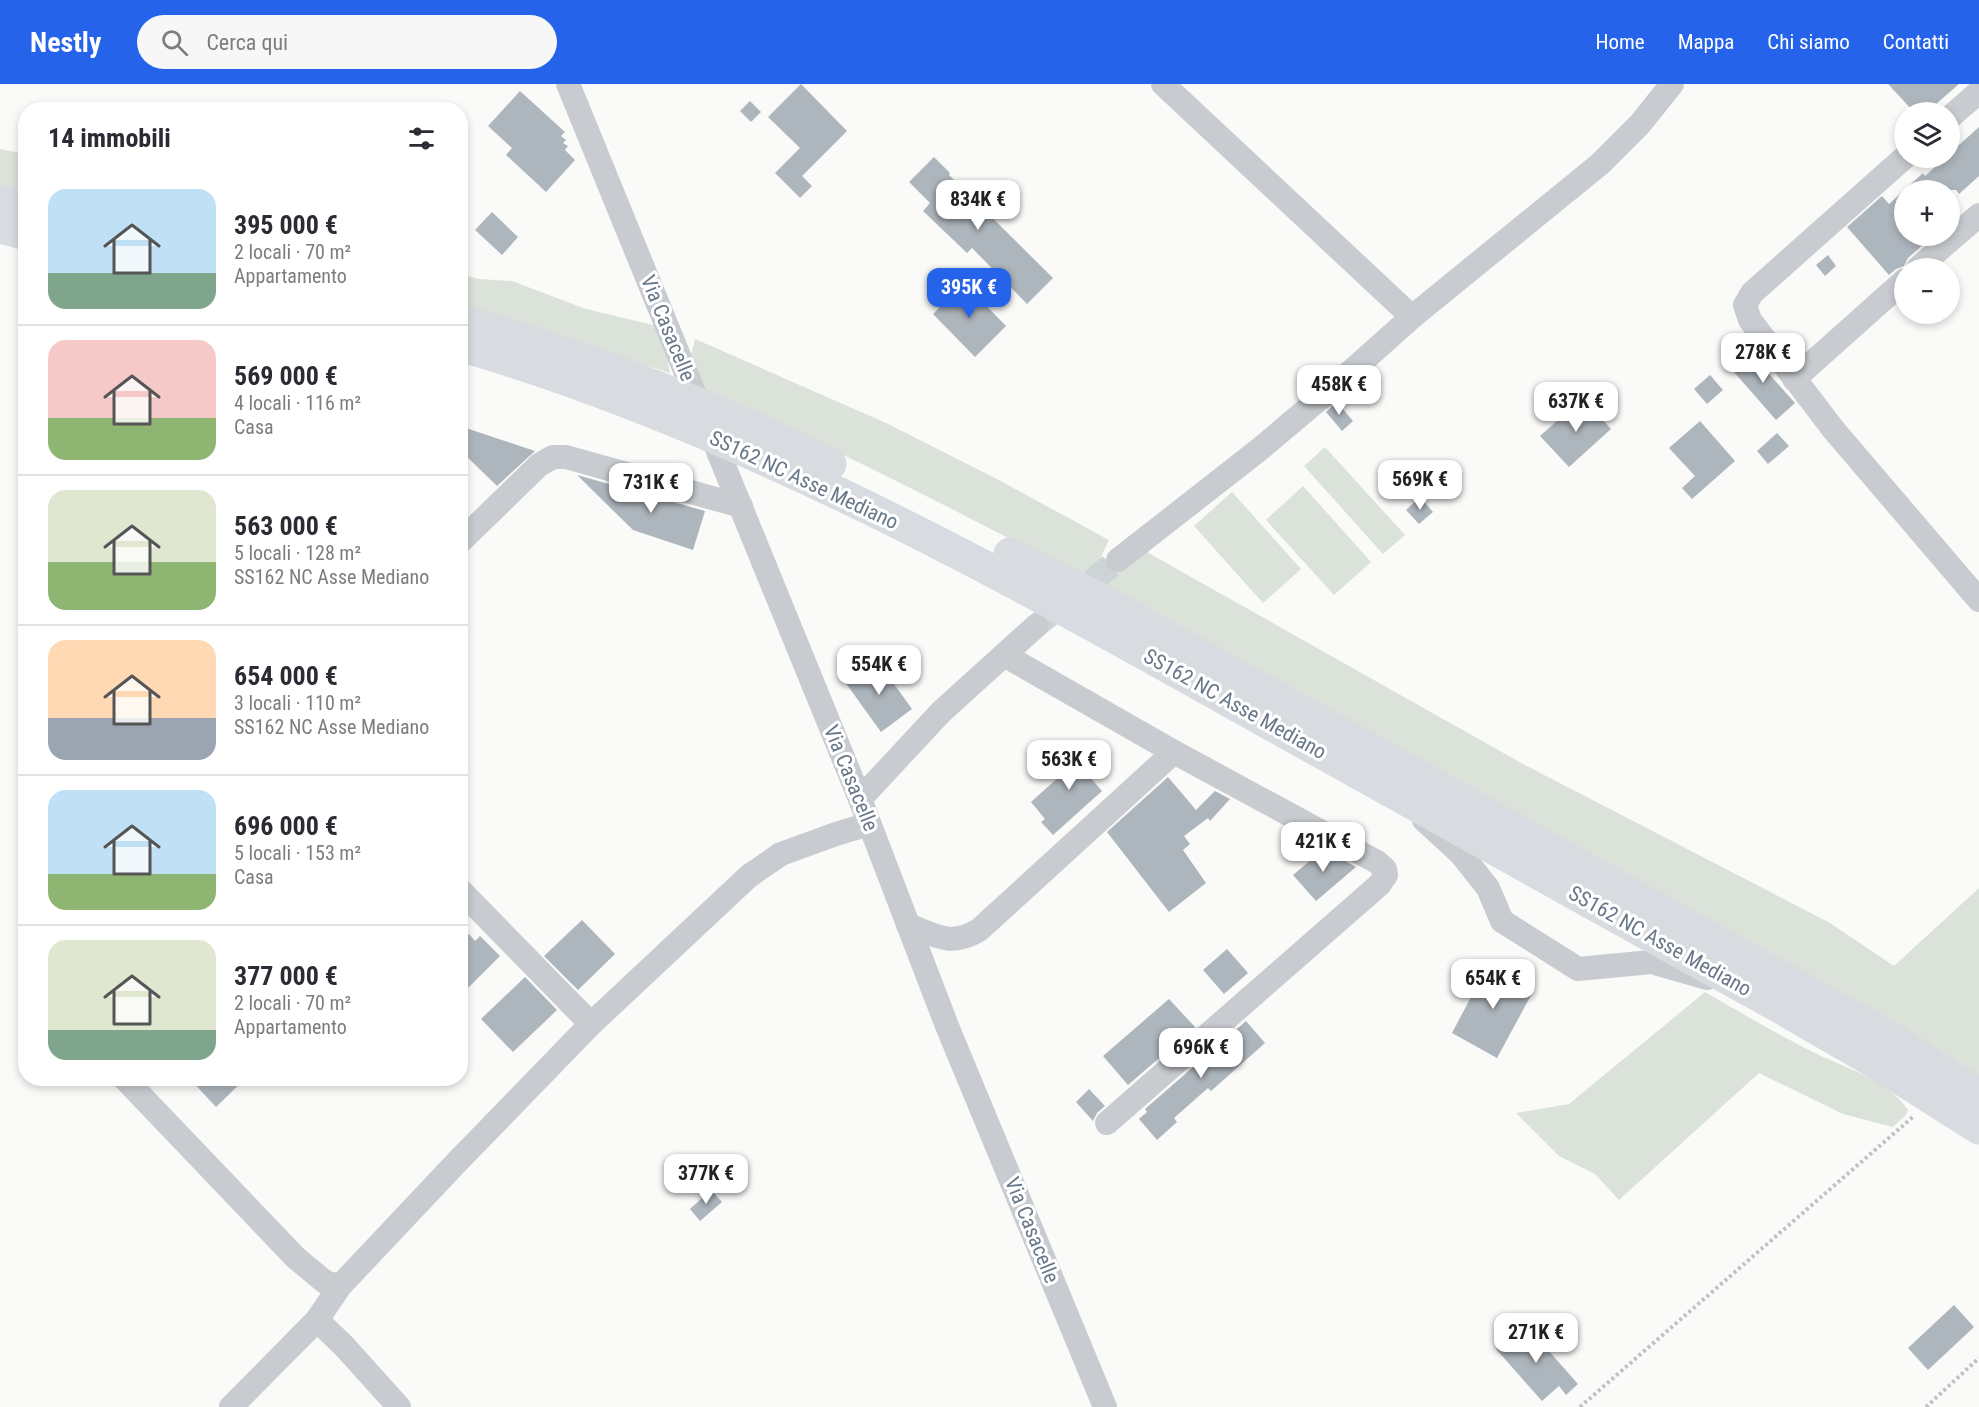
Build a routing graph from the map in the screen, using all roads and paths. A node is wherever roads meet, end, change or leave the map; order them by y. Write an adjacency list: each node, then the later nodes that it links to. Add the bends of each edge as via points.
1 (568, 84): 18 (street, Via Casacelle)
2 (1163, 84): 14 (street)
3 (1672, 84): 14 (street, via 1600,164)
4 (1979, 92): 5 (street)
5 (1960, 108)
6 (1894, 167): 17 (street, via 1752,293 1745,305 1749,320)
7 (0, 201): 8 (highway)
8 (18, 205)
9 (1979, 215): 12 (street)
10 (0, 227): 11 (highway)
11 (18, 232)
12 (1930, 258)
13 (1894, 290): 17 (street)
14 (1412, 316): 20 (street, via 1268,442)
15 (468, 323): 32 (highway, SS162 NC Asse Mediano, via 632,377 760,430 1096,598)
16 (468, 347): 25 (highway, SS162 NC Asse Mediano, via 661,415 780,465 1014,581)
17 (1794, 379): 21 (street)
18 (741, 506): 19 (street, via 553,457 539,465); 26 (street, Via Casacelle)
19 (468, 534)
20 (1118, 560)
21 (1979, 600)
22 (1036, 626): 23 (street)
23 (1004, 655): 24 (street); 26 (street, via 941,712)
24 (1174, 752): 29 (street, via 979,930 954,940); 36 (street, via 1377,862 1386,875)
25 (1398, 796): 30 (highway, SS162 NC Asse Mediano); 30 (street, via 1461,854 1488,888 1502,921 1578,969 1651,962 1694,973)
26 (860, 799): 27 (street, Via Casacelle)
27 (869, 824): 29 (street, Via Casacelle); 31 (street, via 781,854 749,876)
28 (468, 898): 31 (street)
29 (908, 926): 43 (street, Via Casacelle)
30 (1780, 1007): 32 (highway, SS162 NC Asse Mediano)
31 (591, 1024): 38 (street)
32 (1884, 1051): 34 (highway, SS162 NC Asse Mediano); 37 (highway, SS162 NC Asse Mediano)
33 (132, 1086): 38 (street, via 296,1258 325,1282)
34 (1979, 1095)
35 (1916, 1113): 44 (path)
36 (1107, 1124)
37 (1979, 1128)
38 (340, 1286): 39 (street)
39 (316, 1320): 41 (street); 42 (street)
40 (1979, 1358): 45 (path)
41 (231, 1407)
42 (399, 1407)
43 (1104, 1407)
44 (1580, 1407)
45 (1926, 1407)

